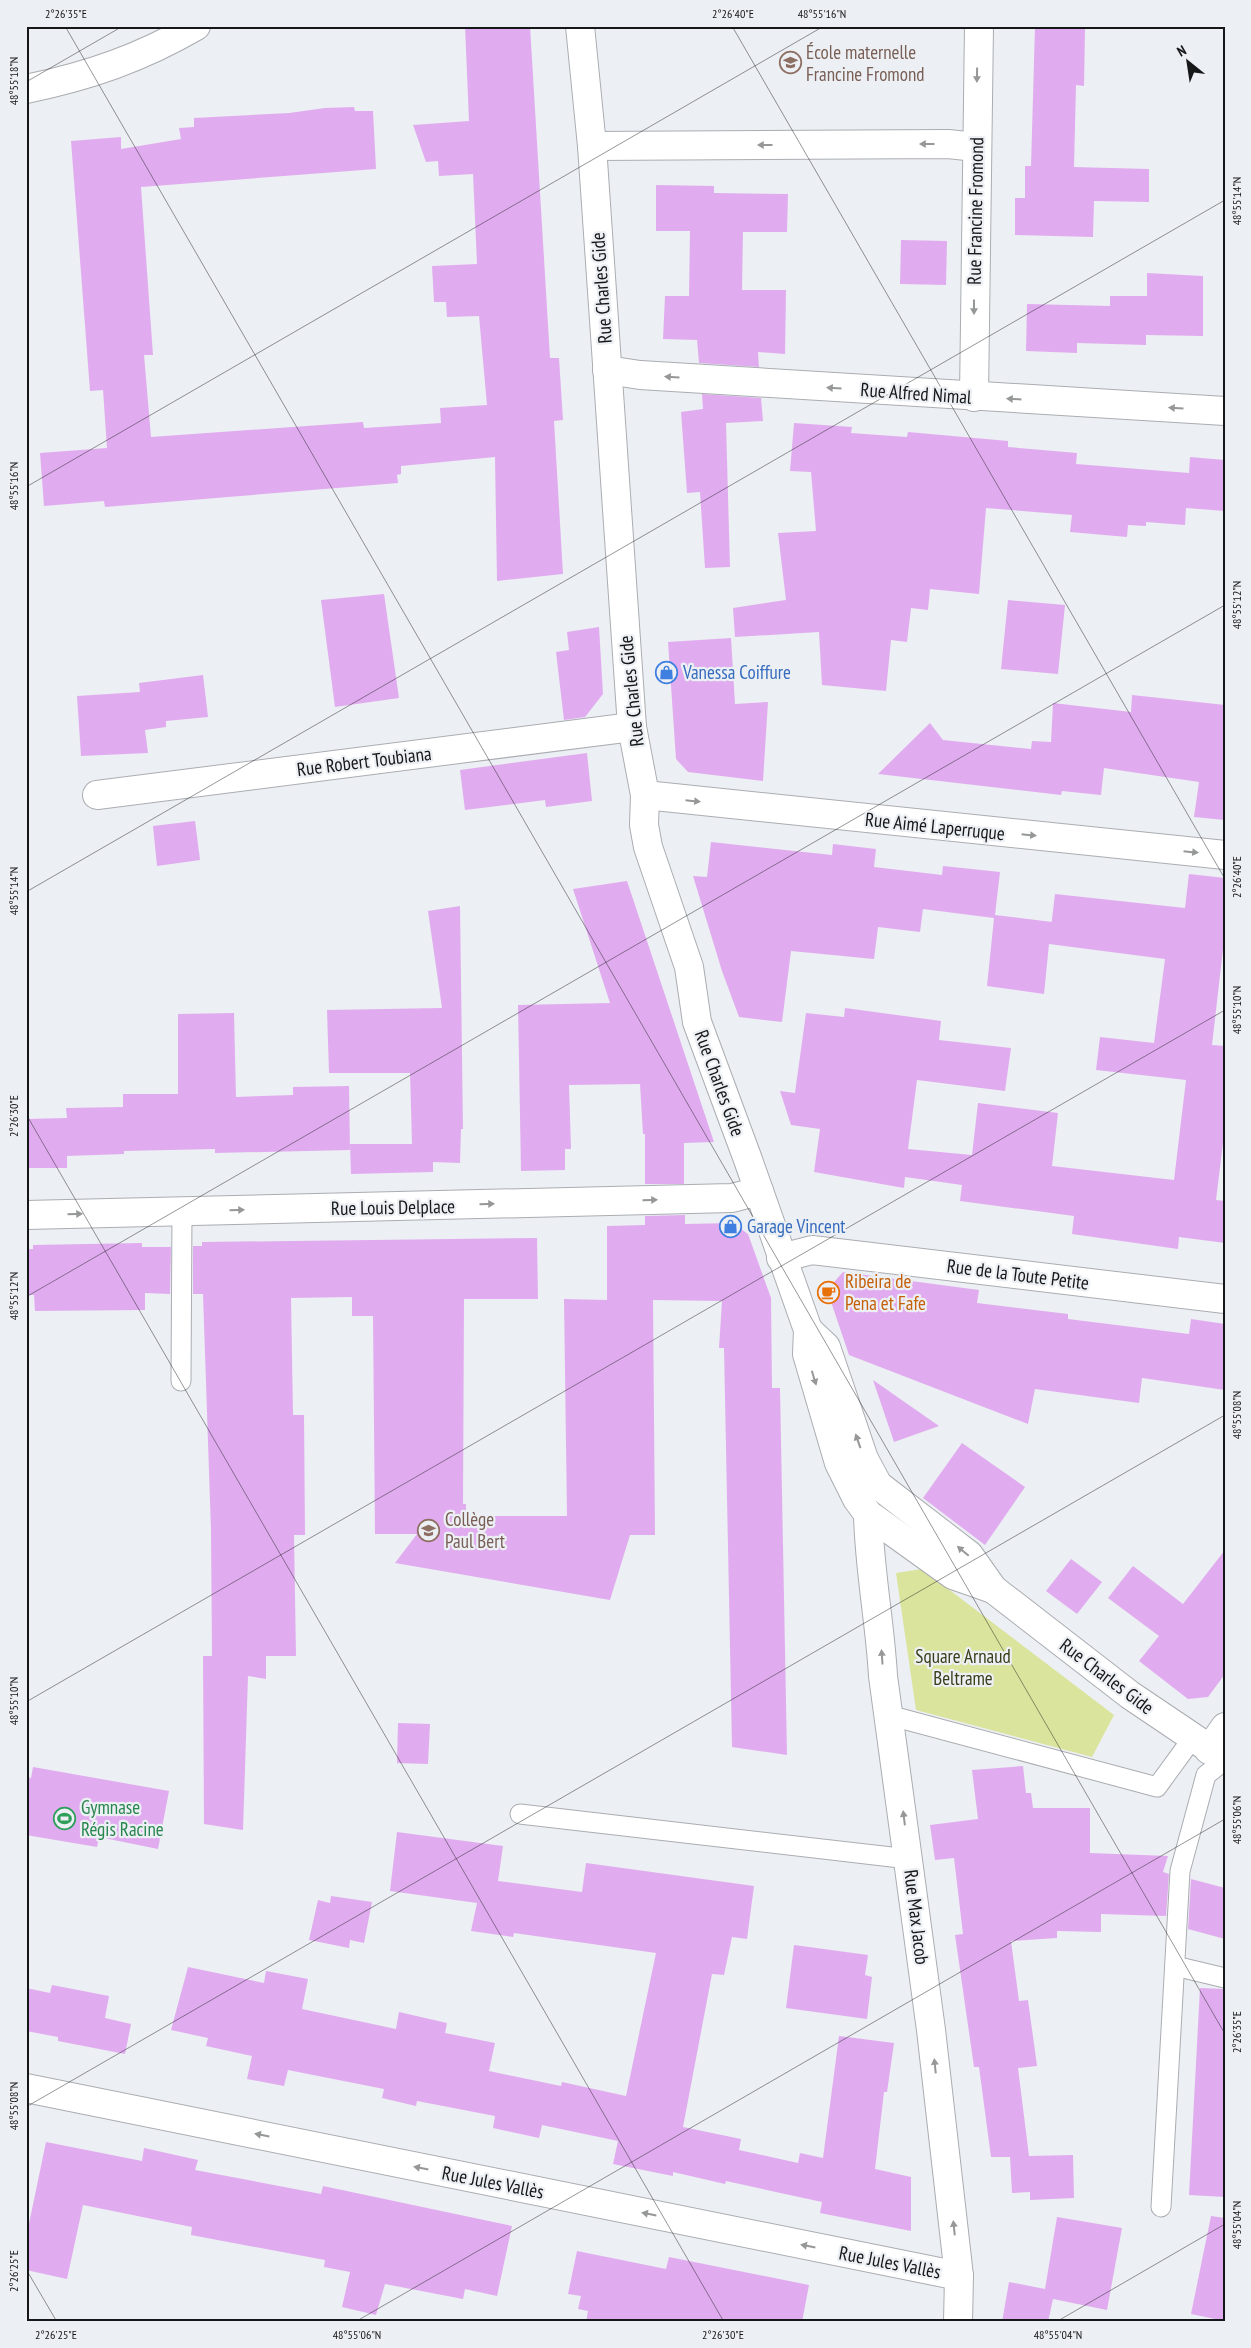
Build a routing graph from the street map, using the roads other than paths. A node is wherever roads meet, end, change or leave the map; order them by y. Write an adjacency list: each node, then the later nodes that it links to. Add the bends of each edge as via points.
1 (196, 26): 4 (street, via 166,43 91,74)
2 (580, 26): 5 (street, Rue Charles Gide)
3 (979, 26): 6 (street, Rue Francine Fromond, one-way to 6)
4 (26, 89)
5 (592, 146): 6 (street, one-way to 5, via 948,144); 7 (street, Rue Charles Gide)
6 (976, 147): 8 (street, Rue Francine Fromond, one-way to 8)
7 (607, 370): 8 (street, Rue Alfred Nimal, one-way to 7, via 640,375); 10 (street, Rue Charles Gide)
8 (974, 397): 9 (street, Rue Alfred Nimal, one-way to 8)
9 (1225, 411)
10 (632, 727): 11 (street, Rue Robert Toubiana); 12 (street, Rue Charles Gide)
11 (97, 795)
12 (645, 795): 13 (street, Rue Aimé Laperruque, one-way to 13); 14 (street, Rue Charles Gide, via 644,825 648,847 690,967 697,1022)
13 (1225, 855)
14 (759, 1191): 15 (street, Rue Louis Delplace, one-way to 14, via 732,1198); 17 (street, Rue Charles Gide)
15 (182, 1212): 16 (street, Rue Louis Delplace, one-way to 15); 20 (lane)
16 (26, 1215)
17 (782, 1258): 18 (street, Rue de la Toute Petite, via 812,1250); 19 (street, Rue Charles Gide)
18 (1225, 1299)
19 (808, 1330): 21 (street, Rue Charles Gide, one-way to 19, via 864,1459 826,1347); 22 (street, Rue Charles Gide, one-way to 22, via 807,1354 839,1463 857,1500)
20 (181, 1381)
21 (878, 1485): 22 (street, via 870,1497); 23 (street, Rue Charles Gide, one-way to 21, via 969,1555)
22 (868, 1514): 23 (street, Rue Charles Gide, via 953,1575); 24 (street, Rue Max Jacob, one-way to 22)
23 (993, 1589): 26 (street, Rue Charles Gide, via 1130,1695)
24 (888, 1715): 26 (lane, via 1157,1787); 28 (street, Rue Max Jacob, one-way to 24)
25 (1225, 1727): 26 (street)
26 (1212, 1752): 29 (lane, via 1180,1871)
27 (520, 1814): 28 (lane)
28 (909, 1859): 33 (street, Rue Max Jacob, one-way to 28)
29 (1175, 1966): 30 (lane); 32 (lane)
30 (1225, 1978)
31 (26, 2088): 33 (street, Rue Jules Vallès, one-way to 31)
32 (1161, 2206)
33 (959, 2276): 34 (street, Rue Max Jacob)
34 (958, 2322)

